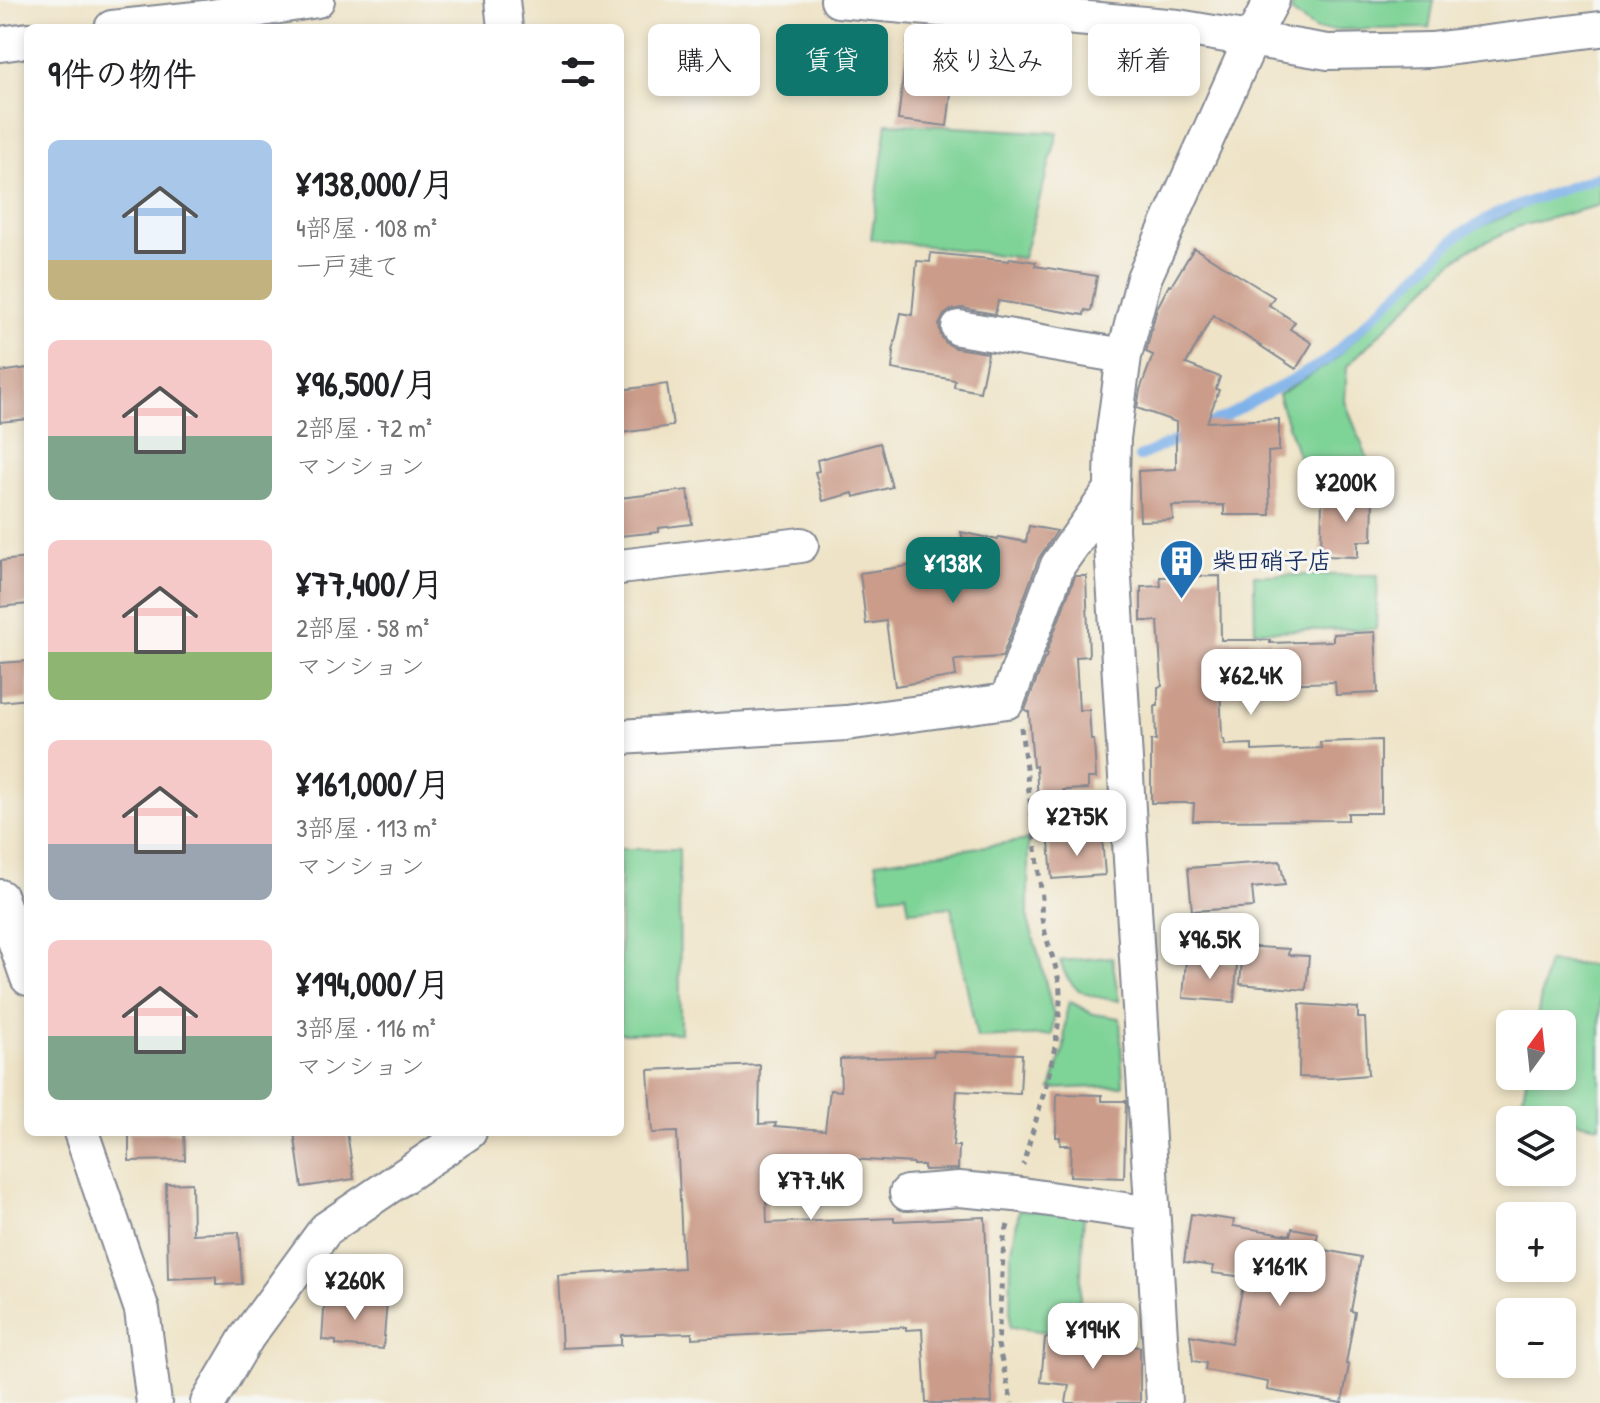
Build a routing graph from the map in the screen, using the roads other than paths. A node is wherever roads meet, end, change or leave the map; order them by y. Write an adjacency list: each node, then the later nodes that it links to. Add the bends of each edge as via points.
1 (317, 0): 5 (street)
2 (502, 0): 6 (street)
3 (838, 0): 8 (street, via 1118,21)
4 (1272, 0): 8 (street)
5 (149, 24)
6 (505, 24)
7 (1600, 29): 8 (street, via 1431,50 1328,52)
8 (1251, 40): 12 (street, via 1144,278)
9 (24, 41): 10 (street)
10 (0, 44)
11 (959, 328): 12 (street)
12 (1124, 356): 13 (street)
13 (1110, 492): 16 (street, via 1058,565 1007,701 846,723); 22 (street)
14 (801, 545): 15 (street)
15 (624, 567)
16 (624, 737)
17 (0, 897): 18 (street)
18 (24, 966)
19 (82, 1136): 23 (street, via 142,1310)
20 (463, 1136): 24 (street, via 326,1229 247,1337)
21 (907, 1193): 22 (street, via 959,1189)
22 (1152, 1214): 25 (street)
23 (154, 1403)
24 (208, 1403)
25 (1164, 1403)

